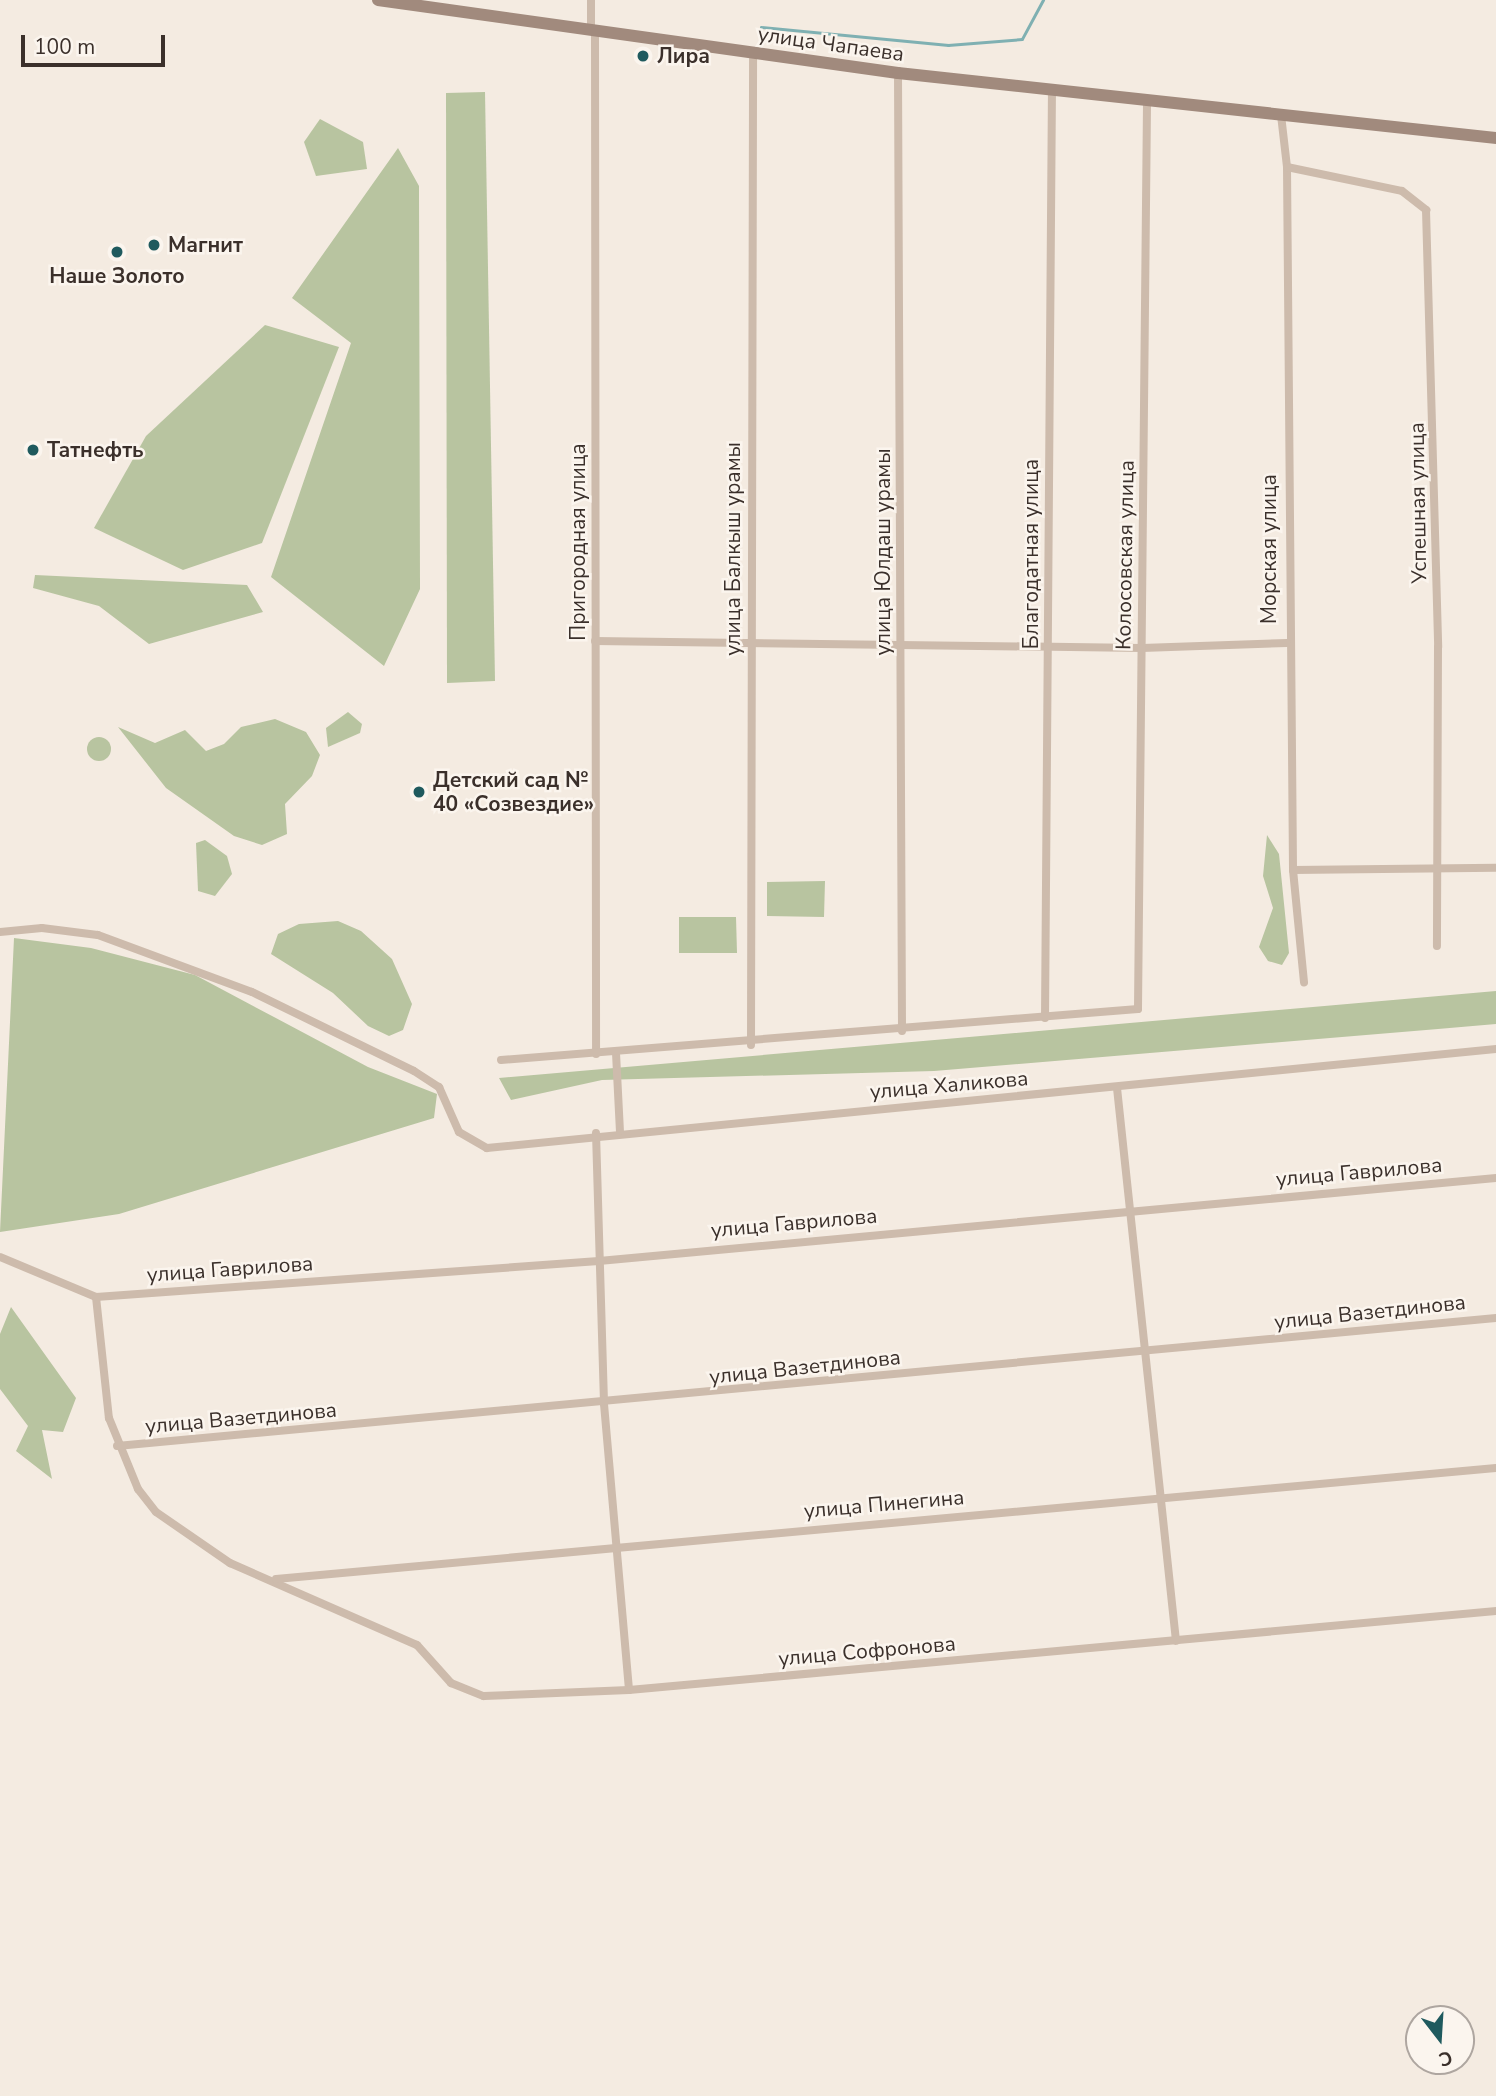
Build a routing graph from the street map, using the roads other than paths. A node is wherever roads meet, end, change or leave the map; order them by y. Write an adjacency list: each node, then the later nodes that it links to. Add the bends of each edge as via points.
1 (378, 0): 3 (street, улица Чапаева)
2 (591, 0): 3 (street, Пригородная улица)
3 (593, 30): 4 (street, улица Чапаева); 11 (street, Пригородная улица)
4 (753, 54): 5 (street, улица Чапаева); 14 (street, улица Балкыш урамы)
5 (898, 73): 6 (street, улица Чапаева); 15 (street, улица Юлдаш урамы)
6 (1052, 91): 7 (street, улица Чапаева); 12 (street, Благодатная улица)
7 (1147, 100): 8 (street, улица Чапаева); 16 (street, Колосовская улица)
8 (1281, 115): 9 (street, улица Чапаева); 10 (street, Морская улица)
9 (1496, 138)
10 (1287, 167): 13 (street, Морская улица); 19 (street, Успешная улица, via 1402,191 1426,211 1438,634)
11 (596, 641): 14 (street); 28 (street, Пригородная улица)
12 (1048, 643): 15 (street); 16 (street); 23 (street, Благодатная улица)
13 (1287, 643): 16 (street); 18 (street, Морская улица)
14 (750, 644): 15 (street); 25 (street, улица Балкыш урамы)
15 (901, 645): 24 (street, улица Юлдаш урамы)
16 (1142, 648): 23 (street, Колосовская улица, via 1138,1009)
17 (1496, 868): 19 (street)
18 (1293, 870): 19 (street); 22 (street, Морская улица)
19 (1436, 873): 21 (street, Успешная улица)
20 (0, 932): 32 (street, улица Халикова, via 42,928 98,935 193,967 439,1087 459,1132 479,1146)
21 (1437, 946)
22 (1304, 982)
23 (1045, 1017): 24 (street)
24 (902, 1031): 25 (street)
25 (751, 1045): 27 (street)
26 (1496, 1049): 30 (street, улица Халикова)
27 (616, 1053): 28 (street); 31 (street)
28 (596, 1054): 29 (street)
29 (501, 1060)
30 (1117, 1088): 31 (street, улица Халикова); 34 (street)
31 (620, 1131): 32 (street, улица Халикова)
32 (596, 1133): 36 (street)
33 (1496, 1178): 34 (street, улица Гаврилова)
34 (1128, 1209): 36 (street, улица Гаврилова); 39 (street)
35 (0, 1257): 37 (street)
36 (599, 1261): 37 (street, улица Гаврилова); 40 (street)
37 (96, 1297): 41 (street)
38 (1496, 1318): 39 (street, улица Вазетдинова)
39 (1142, 1352): 40 (street, улица Вазетдинова); 43 (street)
40 (604, 1404): 41 (street, улица Вазетдинова); 44 (street)
41 (117, 1446): 45 (street, улица Софронова, via 156,1512 230,1563)
42 (1496, 1468): 43 (street, улица Пинегина)
43 (1157, 1496): 44 (street, улица Пинегина); 47 (street)
44 (614, 1546): 45 (street, улица Пинегина); 48 (street)
45 (275, 1579): 48 (street, улица Софронова, via 417,1646 463,1690 508,1699)
46 (1496, 1611): 47 (street, улица Софронова)
47 (1176, 1642): 48 (street, улица Софронова)
48 (629, 1690)

